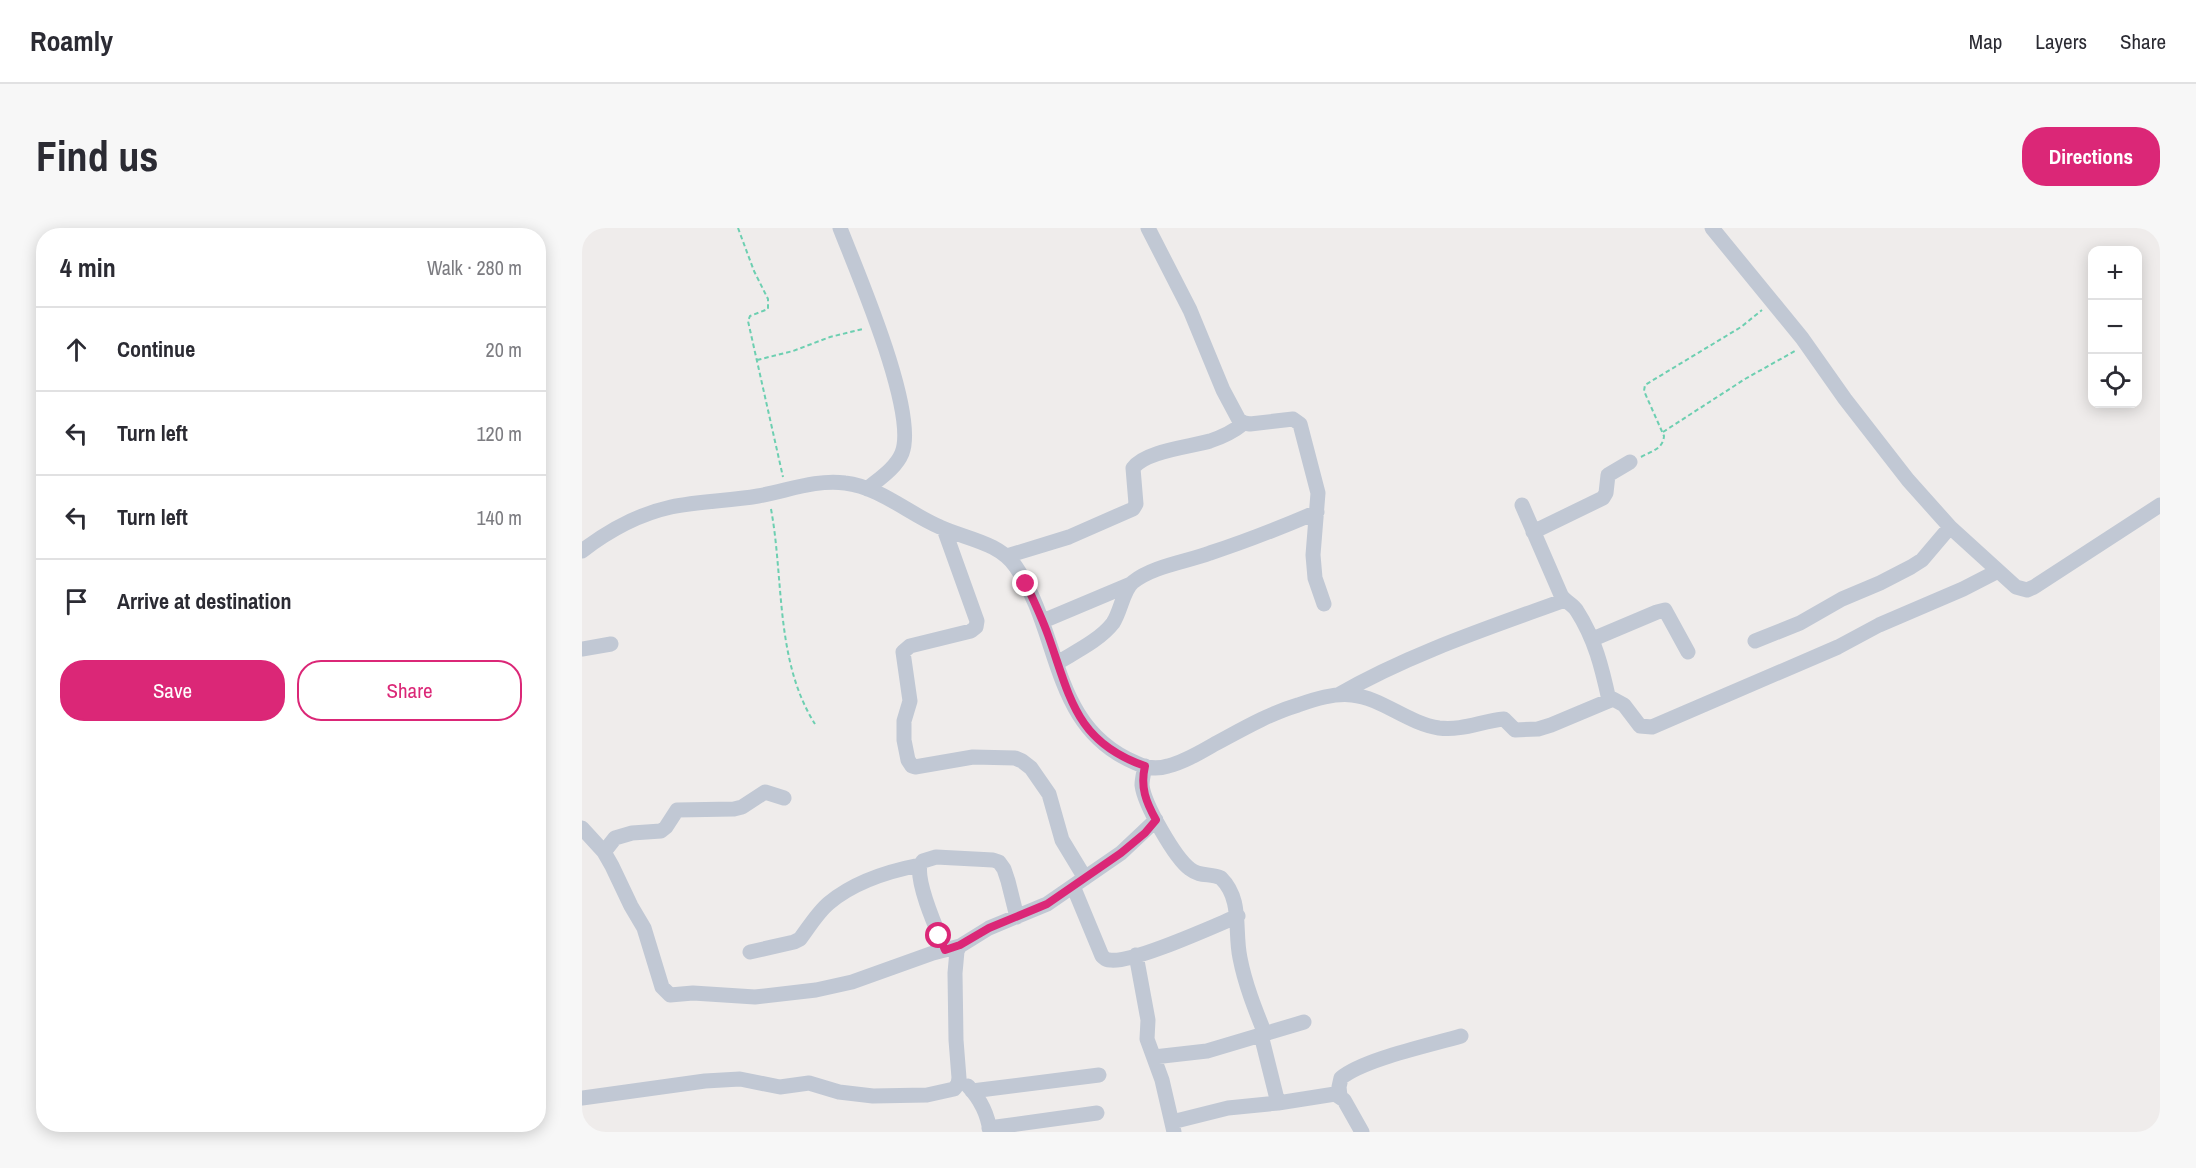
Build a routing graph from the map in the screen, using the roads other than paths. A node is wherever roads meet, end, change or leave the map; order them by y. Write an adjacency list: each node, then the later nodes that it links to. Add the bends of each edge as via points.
1 (840, 228): 6 (street, via 878,325 897,388 905,433 903,453)
2 (1148, 228): 4 (street, via 1190,310 1227,398)
3 (1712, 228): 10 (street, via 1802,338 1908,480)
4 (1244, 423): 9 (street, via 1293,419 1299,424 1315,477); 14 (street, via 1223,437 1153,455 1136,464 1133,509 1069,537)
5 (1630, 462): 12 (street, via 1608,475 1603,498)
6 (867, 489): 11 (street); 13 (street, via 835,482 810,484 769,494 667,508)
7 (1522, 505): 12 (street)
8 (2160, 505): 15 (street, via 2027,590 2016,587)
9 (1317, 512): 16 (street, via 1249,540 1157,570); 18 (street, via 1313,555)
10 (1950, 527): 15 (street); 21 (street, via 1911,567 1805,621)
11 (944, 529): 14 (street, via 990,545); 34 (street, via 977,621 970,631 910,646 903,652 910,695 903,728 908,760 915,767 973,757 1023,761 1049,794)
12 (1533, 532): 17 (street)
13 (583, 544)
14 (1007, 556): 19 (street, via 1026,584)
15 (1998, 571): 27 (street, via 1662,724 1640,726 1619,700)
16 (1131, 584): 19 (street); 25 (street, via 1110,626)
17 (1564, 600): 20 (street, via 1574,606); 26 (street, via 1389,667)
18 (1324, 604)
19 (1042, 621): 25 (street)
20 (1593, 639): 24 (street, via 1665,610); 27 (street)
21 (1755, 640)
22 (611, 644): 23 (street)
23 (582, 649)
24 (1688, 652)
25 (1057, 663): 28 (street, via 1072,706 1090,732 1113,750)
26 (1338, 695): 27 (street, via 1362,697 1429,726 1456,728 1504,719 1515,730 1551,725); 28 (street, via 1280,711 1179,763)
27 (1609, 700)
28 (1145, 766): 30 (street, via 1142,784)
29 (784, 798): 32 (street, via 765,792 734,809 677,810 661,831 615,837)
30 (1156, 820): 34 (street, via 1135,842); 35 (street, via 1188,868 1202,875 1216,875 1226,883)
31 (582, 828): 32 (street)
32 (604, 852): 38 (street, via 644,928 662,987 670,995 755,997 816,990 852,982)
33 (920, 865): 36 (street, via 936,857 999,862); 38 (street, via 919,877); 39 (street, via 880,876 839,896 823,908 800,939)
34 (1079, 882): 36 (street, via 1047,904); 40 (street, via 1102,956 1112,961)
35 (1238, 916): 40 (street); 42 (street, via 1240,960)
36 (1017, 917): 37 (street)
37 (960, 945): 38 (street); 46 (street, via 955,973)
38 (945, 950)
39 (750, 952)
40 (1136, 955): 44 (street, via 1148,1020 1147,1040)
41 (1304, 1022): 42 (street)
42 (1263, 1035): 44 (street, via 1207,1051); 50 (street)
43 (1461, 1036): 48 (street, via 1351,1071 1341,1078)
44 (1154, 1058): 52 (street)
45 (1099, 1075): 47 (street)
46 (959, 1078): 47 (street); 49 (street, via 954,1089 938,1094 857,1095 809,1083 780,1087 740,1079)
47 (972, 1091): 53 (street)
48 (1340, 1096): 50 (street, via 1330,1094); 54 (street)
49 (582, 1098)
50 (1278, 1103): 52 (street, via 1228,1108)
51 (1097, 1113): 53 (street)
52 (1173, 1127)
53 (990, 1130)
54 (1362, 1132)

